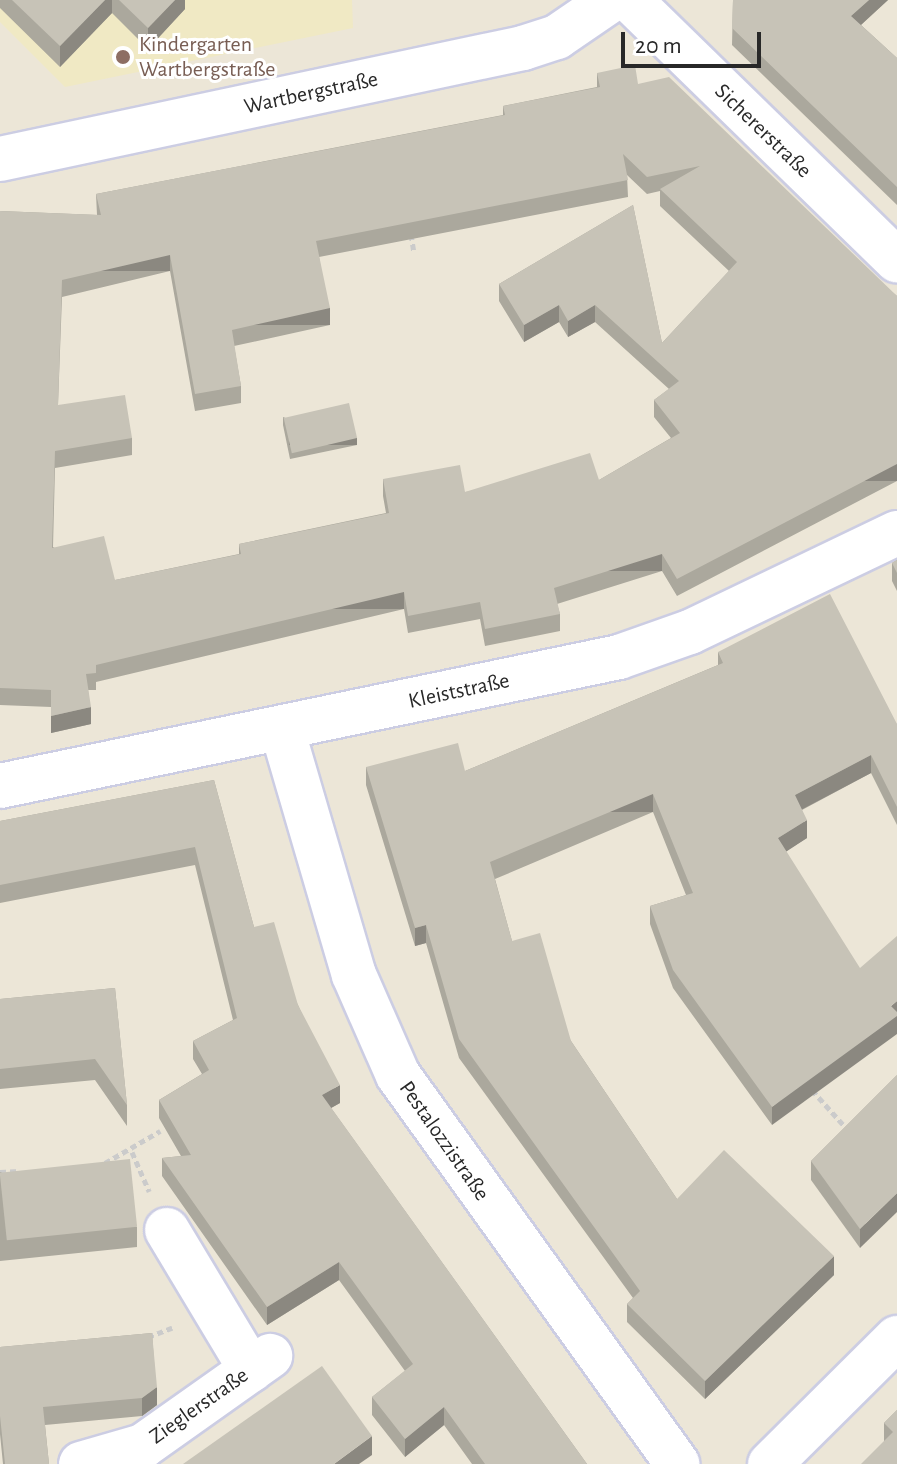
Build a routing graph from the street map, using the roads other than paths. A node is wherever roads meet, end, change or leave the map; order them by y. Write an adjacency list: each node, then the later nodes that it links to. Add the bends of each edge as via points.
1 (611, 0): 3 (street, Wartbergstraße, via 557,37 523,48)
2 (630, 0): 4 (street, Sichererstraße)
3 (0, 159)
4 (897, 261)
5 (897, 533): 6 (street, Kleiststraße, via 718,619 619,657)
6 (282, 729): 7 (street, Kleiststraße); 11 (street, Pestalozzistraße, via 354,975 398,1075)
7 (0, 786)
8 (167, 1230): 10 (street, Zieglerstraße, via 212,1306 260,1363 143,1446)
9 (897, 1338): 12 (street)
10 (81, 1464)
11 (678, 1464)
12 (770, 1464)

